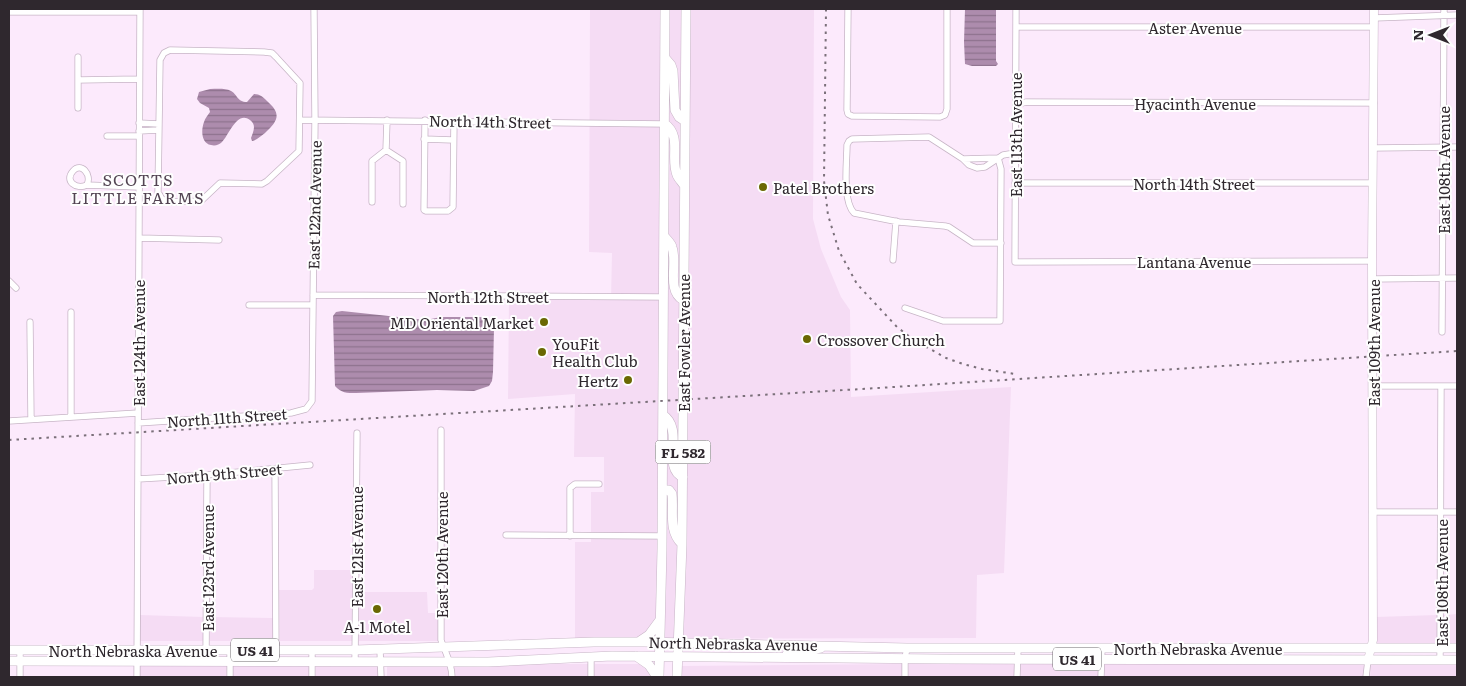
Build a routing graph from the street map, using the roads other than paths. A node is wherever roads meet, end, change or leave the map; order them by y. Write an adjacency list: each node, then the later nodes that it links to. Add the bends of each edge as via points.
1 (314, 9): 23 (street, East 122nd Avenue)
2 (666, 9): 16 (main road, East Fowler Avenue / FL 582)
3 (686, 9): 27 (main road, East Fowler Avenue / FL 582)
4 (848, 9): 5 (street, via 848,114 940,117 947,109)
5 (947, 9)
6 (1016, 9): 13 (street, East 113th Avenue)
7 (1374, 9): 12 (street, East 109th Avenue)
8 (140, 10): 9 (street); 17 (street, East 124th Avenue)
9 (9, 12)
10 (1444, 12): 11 (street); 12 (street); 35 (street, East 108th Avenue)
11 (1457, 15)
12 (1374, 18): 14 (street, East 109th Avenue)
13 (1016, 27): 14 (street, Aster Avenue); 20 (street, East 113th Avenue)
14 (1374, 27): 19 (street, East 109th Avenue)
15 (78, 57): 18 (street)
16 (665, 58): 27 (main road, via 673,71 675,110); 29 (main road, East Fowler Avenue / FL 582)
17 (140, 79): 18 (street); 28 (street, East 124th Avenue)
18 (78, 80): 21 (street)
19 (1374, 103): 20 (street, Hyacinth Avenue, via 1026,102); 37 (street, East 109th Avenue)
20 (1016, 105): 39 (street, East 113th Avenue)
21 (78, 108)
22 (300, 120): 23 (street, North 14th Street); 30 (street, via 300,83 272,54 170,50 160,60); 30 (street, via 299,151 267,182 220,183 201,201 168,202 162,199 158,192)
23 (315, 120): 24 (street, North 14th Street); 62 (street, East 122nd Avenue)
24 (387, 120): 25 (street, North 14th Street); 38 (street)
25 (425, 120): 26 (street, North 14th Street); 33 (street)
26 (454, 121): 29 (street, North 14th Street); 34 (street)
27 (685, 121): 45 (main road, East Fowler Avenue / FL 582)
28 (139, 123): 30 (street); 31 (street, East 124th Avenue)
29 (665, 124): 45 (main road, via 674,136 677,175); 50 (main road, East Fowler Avenue / FL 582)
30 (158, 127): 31 (street)
31 (139, 133): 32 (street); 46 (street, East 124th Avenue)
32 (108, 136)
33 (424, 139): 34 (street); 34 (street, via 426,211 448,211 453,207)
34 (453, 140)
35 (1443, 147): 36 (street); 37 (street); 57 (street, East 108th Avenue)
36 (1457, 147)
37 (1374, 148): 43 (street, East 109th Avenue)
38 (386, 150): 47 (street, via 372,161); 48 (street, via 403,161)
39 (1015, 153): 40 (street); 42 (street, East 113th Avenue)
40 (998, 158): 41 (street); 41 (street, via 980,168); 53 (street, via 1001,169)
41 (963, 159): 49 (street, via 929,137 849,141 847,180 850,208 857,214)
42 (1015, 183): 43 (street, North 14th Street); 56 (street, East 113th Avenue)
43 (1373, 183): 55 (street, East 109th Avenue)
44 (87, 184): 46 (street)
45 (684, 184): 64 (main road, East Fowler Avenue / FL 582)
46 (139, 187): 51 (street, East 124th Avenue)
47 (372, 202)
48 (403, 204)
49 (896, 221): 53 (street, via 947,226 973,243); 54 (street)
50 (665, 236): 63 (main road, East Fowler Avenue / FL 582); 64 (main road, via 672,246 675,291)
51 (139, 238): 52 (street); 75 (street, East 124th Avenue)
52 (219, 240)
53 (1001, 243): 67 (street, via 1000,321 943,321)
54 (893, 260)
55 (1372, 260): 56 (street, Lantana Avenue); 59 (street, East 109th Avenue)
56 (1015, 262)
57 (1443, 277): 58 (street); 59 (street); 70 (street, East 108th Avenue)
58 (1457, 278)
59 (1372, 280): 71 (street, East 109th Avenue)
60 (9, 281): 61 (street)
61 (16, 288)
62 (312, 295): 63 (street, North 12th Street); 66 (street, East 122nd Avenue)
63 (664, 297): 76 (main road, East Fowler Avenue / FL 582)
64 (684, 300): 86 (main road, East Fowler Avenue / FL 582)
65 (249, 305): 66 (street)
66 (312, 305): 74 (street, East 122nd Avenue)
67 (905, 308)
68 (71, 312): 77 (street)
69 (30, 322): 78 (street)
70 (1442, 332)
71 (1373, 386): 72 (street); 90 (street, East 109th Avenue)
72 (1441, 386): 73 (street); 91 (street, East 108th Avenue)
73 (1457, 386)
74 (312, 401): 80 (street, North 11th Street, via 306,409 291,413)
75 (138, 414): 77 (street); 80 (street, East 124th Avenue)
76 (663, 415): 86 (main road, via 672,426 673,467); 89 (main road, East Fowler Avenue / FL 582)
77 (71, 416): 78 (street)
78 (31, 419): 79 (street)
79 (9, 421)
80 (138, 423): 87 (street, East 124th Avenue)
81 (441, 430): 102 (street, East 120th Avenue)
82 (357, 433): 118 (street, East 121st Avenue)
83 (310, 465): 84 (street, North 9th Street)
84 (275, 469): 85 (street, North 9th Street); 116 (street)
85 (207, 475): 87 (street, North 9th Street); 114 (street, East 123rd Avenue)
86 (683, 477): 96 (main road, East Fowler Avenue / FL 582)
87 (138, 479): 113 (street, East 124th Avenue)
88 (600, 484): 94 (street, via 575,484 570,488)
89 (663, 490): 95 (main road, East Fowler Avenue / FL 582); 96 (main road, via 672,494 674,532)
90 (1372, 512): 91 (street); 108 (street, East 109th Avenue)
91 (1441, 512): 92 (street); 109 (street, East 108th Avenue)
92 (1457, 512)
93 (506, 535): 94 (street)
94 (570, 536): 95 (street)
95 (663, 536): 97 (main road, East Fowler Avenue / FL 582)
96 (682, 544): 100 (main road, East Fowler Avenue / FL 582)
97 (660, 620): 98 (main road, via 650,635); 99 (main road, East Fowler Avenue / FL 582)
98 (638, 642): 99 (main road, North Nebraska Avenue / US 41); 102 (main road, North Nebraska Avenue / US 41)
99 (660, 642): 100 (main road, North Nebraska Avenue / US 41); 121 (main road, East Fowler Avenue / FL 582)
100 (678, 642): 101 (main road, North Nebraska Avenue / US 41); 123 (main road, East Fowler Avenue / FL 582)
101 (831, 645): 103 (main road, North Nebraska Avenue / US 41); 124 (main road, via 785,654)
102 (444, 647): 119 (main road, North Nebraska Avenue / US 41); 142 (street, East 120th Avenue)
103 (907, 648): 104 (main road, North Nebraska Avenue / US 41); 125 (street)
104 (1008, 648): 105 (main road, North Nebraska Avenue / US 41); 126 (main road)
105 (1018, 648): 106 (main road, North Nebraska Avenue / US 41); 127 (street)
106 (1102, 648): 107 (main road, North Nebraska Avenue / US 41); 130 (street)
107 (1272, 648): 108 (main road, North Nebraska Avenue / US 41); 131 (main road)
108 (1371, 648): 109 (main road, North Nebraska Avenue / US 41); 132 (street, East 109th Avenue)
109 (1440, 648): 110 (main road, North Nebraska Avenue / US 41); 133 (street, East 108th Avenue)
110 (1457, 648)
111 (9, 650): 112 (main road, North Nebraska Avenue / US 41)
112 (20, 650): 113 (main road, North Nebraska Avenue / US 41); 135 (street)
113 (137, 650): 114 (main road, North Nebraska Avenue / US 41); 136 (street, East 124th Avenue)
114 (206, 650): 115 (main road, North Nebraska Avenue / US 41); 137 (street, East 123rd Avenue)
115 (230, 650): 116 (main road, North Nebraska Avenue / US 41); 138 (street)
116 (276, 650): 117 (main road, North Nebraska Avenue / US 41); 129 (street)
117 (312, 650): 118 (main road, North Nebraska Avenue / US 41); 139 (street)
118 (355, 650): 119 (main road, North Nebraska Avenue / US 41); 140 (street, East 121st Avenue)
119 (380, 650): 141 (street)
120 (636, 656): 121 (main road, North Nebraska Avenue / US 41); 122 (main road, North Nebraska Avenue / US 41); 150 (main road, via 650,665)
121 (660, 656): 123 (main road, North Nebraska Avenue / US 41); 150 (main road, East Fowler Avenue / FL 582)
122 (591, 657): 142 (main road, North Nebraska Avenue / US 41); 149 (street)
123 (678, 657): 124 (main road, North Nebraska Avenue / US 41); 151 (main road, East Fowler Avenue / FL 582)
124 (782, 658): 125 (main road, North Nebraska Avenue / US 41)
125 (905, 658): 126 (main road, North Nebraska Avenue / US 41); 152 (street)
126 (1008, 659): 127 (main road, North Nebraska Avenue / US 41)
127 (1018, 659): 130 (main road, North Nebraska Avenue / US 41); 153 (street)
128 (9, 660): 135 (main road, North Nebraska Avenue / US 41)
129 (276, 660): 138 (main road, North Nebraska Avenue / US 41); 139 (main road, North Nebraska Avenue / US 41)
130 (1102, 660): 131 (main road, North Nebraska Avenue / US 41); 154 (street)
131 (1272, 660): 132 (main road, North Nebraska Avenue / US 41)
132 (1368, 660): 133 (main road, North Nebraska Avenue / US 41); 155 (street, East 109th Avenue)
133 (1440, 660): 134 (main road, North Nebraska Avenue / US 41)
134 (1457, 660)
135 (20, 661): 136 (main road, North Nebraska Avenue / US 41); 143 (street)
136 (137, 661): 137 (main road, North Nebraska Avenue / US 41); 144 (street, East 124th Avenue)
137 (206, 661): 138 (main road, North Nebraska Avenue / US 41)
138 (230, 661): 145 (street)
139 (312, 661): 140 (main road, North Nebraska Avenue / US 41); 146 (street)
140 (355, 662): 141 (main road, North Nebraska Avenue / US 41)
141 (381, 662): 142 (main road, North Nebraska Avenue / US 41); 147 (street)
142 (450, 662): 148 (street, East 120th Avenue)
143 (20, 677)
144 (137, 677)
145 (230, 677)
146 (312, 677)
147 (381, 677)
148 (452, 677)
149 (591, 677)
150 (658, 677)
151 (677, 677)
152 (905, 677)
153 (1018, 677)
154 (1101, 677)
155 (1366, 677)

